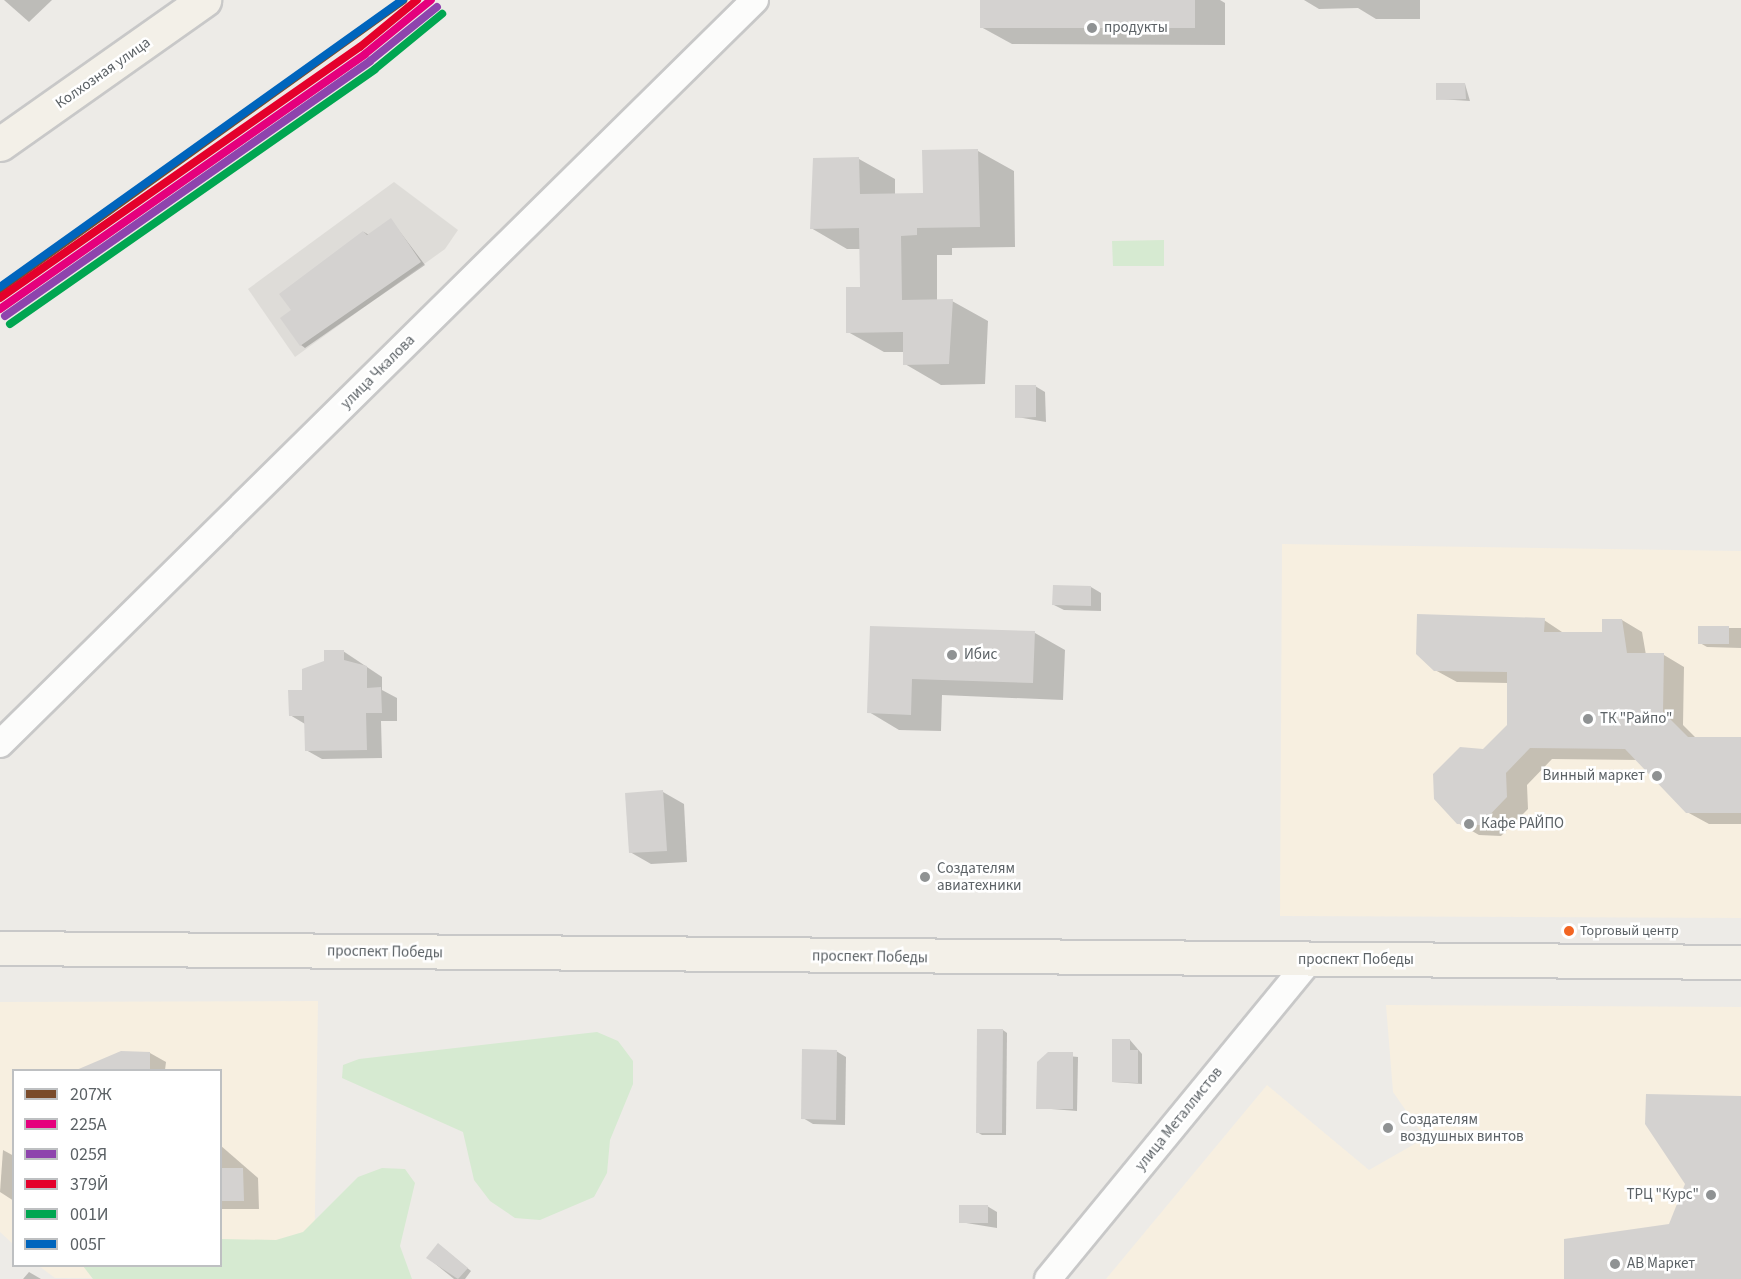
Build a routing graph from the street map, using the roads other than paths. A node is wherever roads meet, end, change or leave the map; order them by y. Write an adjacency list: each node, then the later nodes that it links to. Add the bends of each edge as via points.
1 (204, 0): 3 (main road, Колхозная улица)
2 (755, 0): 4 (street, улица Чкалова)
3 (0, 144)
4 (0, 744)
5 (0, 948): 6 (main road, проспект Победы)
6 (1311, 959): 7 (main road, проспект Победы); 8 (street, улица Металлистов)
7 (1741, 962)
8 (1048, 1279)

